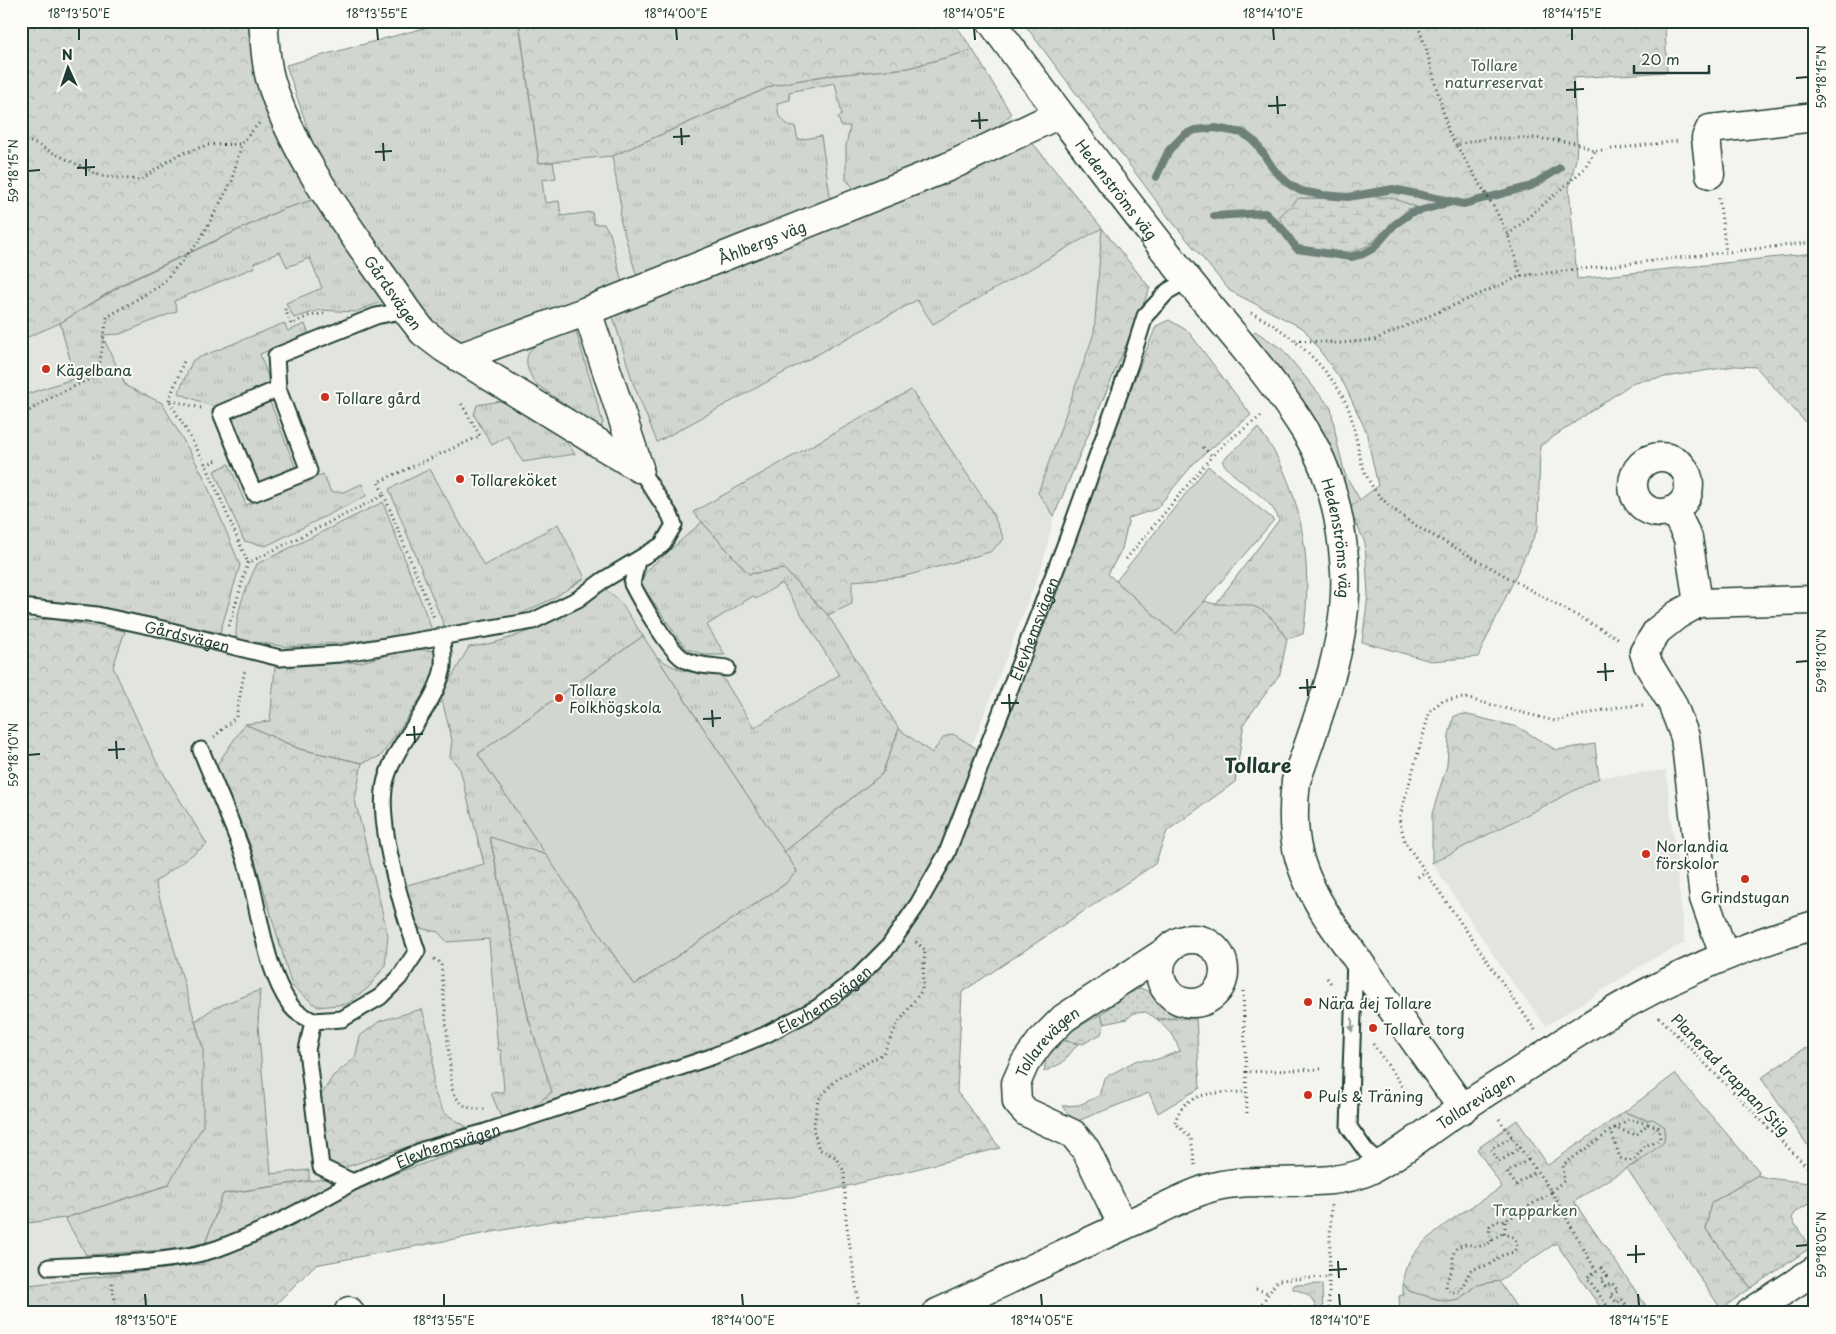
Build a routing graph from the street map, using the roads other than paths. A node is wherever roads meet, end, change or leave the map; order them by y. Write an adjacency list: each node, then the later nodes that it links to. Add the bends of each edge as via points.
1 (263, 21): 7 (street, Gårdsvägen, via 269,76 302,154)
2 (990, 21): 3 (street, Hedenströms väg)
3 (1059, 114): 6 (street, Hedenströms väg); 8 (street, Åhlbergs väg, via 948,167)
4 (1815, 117): 5 (street, via 1716,126 1706,133)
5 (1710, 174)
6 (1187, 280): 23 (street, Hedenströms väg, via 1248,350 1306,433 1329,483 1342,538 1345,574 1340,641 1296,781 1293,823 1295,842 1309,887); 27 (lane, Elevhemsvägen, via 1168,292 1145,316 1067,540 947,853 889,946 858,977 818,1008 765,1035 711,1057 423,1150)
7 (406, 310): 9 (street, Gårdsvägen, via 423,332); 10 (lane, via 376,316 276,356)
8 (587, 310): 9 (street, Åhlbergs väg); 11 (street, Gårdsvägen)
9 (461, 357): 11 (street, Gårdsvägen)
10 (278, 389): 10 (lane, via 309,470 254,493 221,413)
11 (639, 468): 13 (lane, Gårdsvägen, via 674,525 662,545)
12 (1674, 510): 15 (street, via 1688,538)
13 (637, 561): 17 (lane, Gårdsvägen, via 578,599 533,621); 18 (lane, via 632,584 672,648 681,658 694,663)
14 (1815, 600): 15 (street)
15 (1698, 603): 22 (street, via 1657,631 1644,652 1672,703 1685,736 1704,898)
16 (21, 607): 17 (lane, Gårdsvägen, via 98,615 280,658 356,651)
17 (442, 637): 24 (lane, via 442,673 427,704 394,756 386,778 383,808 395,882 417,951 399,978 380,997 342,1019)
18 (727, 668)
19 (201, 750): 24 (lane, via 243,856 279,985 291,1006)
20 (1815, 925): 22 (street, Tollarevägen)
21 (1168, 950): 28 (street, Tollarevägen, via 1064,1018 1041,1041 1016,1083 1017,1102 1026,1112 1074,1134 1086,1150)
22 (1724, 955): 25 (street, Tollarevägen, via 1688,970 1623,1006)
23 (1355, 959): 25 (street, Hedenströms väg); 26 (lane, one-way to 26, via 1349,1127 1366,1151)
24 (313, 1021): 27 (lane, via 307,1050 321,1167)
25 (1463, 1109): 26 (street, Tollarevägen)
26 (1381, 1164): 28 (street, Tollarevägen, via 1339,1179 1243,1182 1213,1188)
27 (353, 1182): 29 (lane, Elevhemsvägen, via 287,1219 218,1248 182,1257)
28 (1123, 1226): 31 (street, Tollarevägen)
29 (49, 1268)
30 (1815, 1270): 32 (street)
31 (937, 1313)
32 (1750, 1313)

